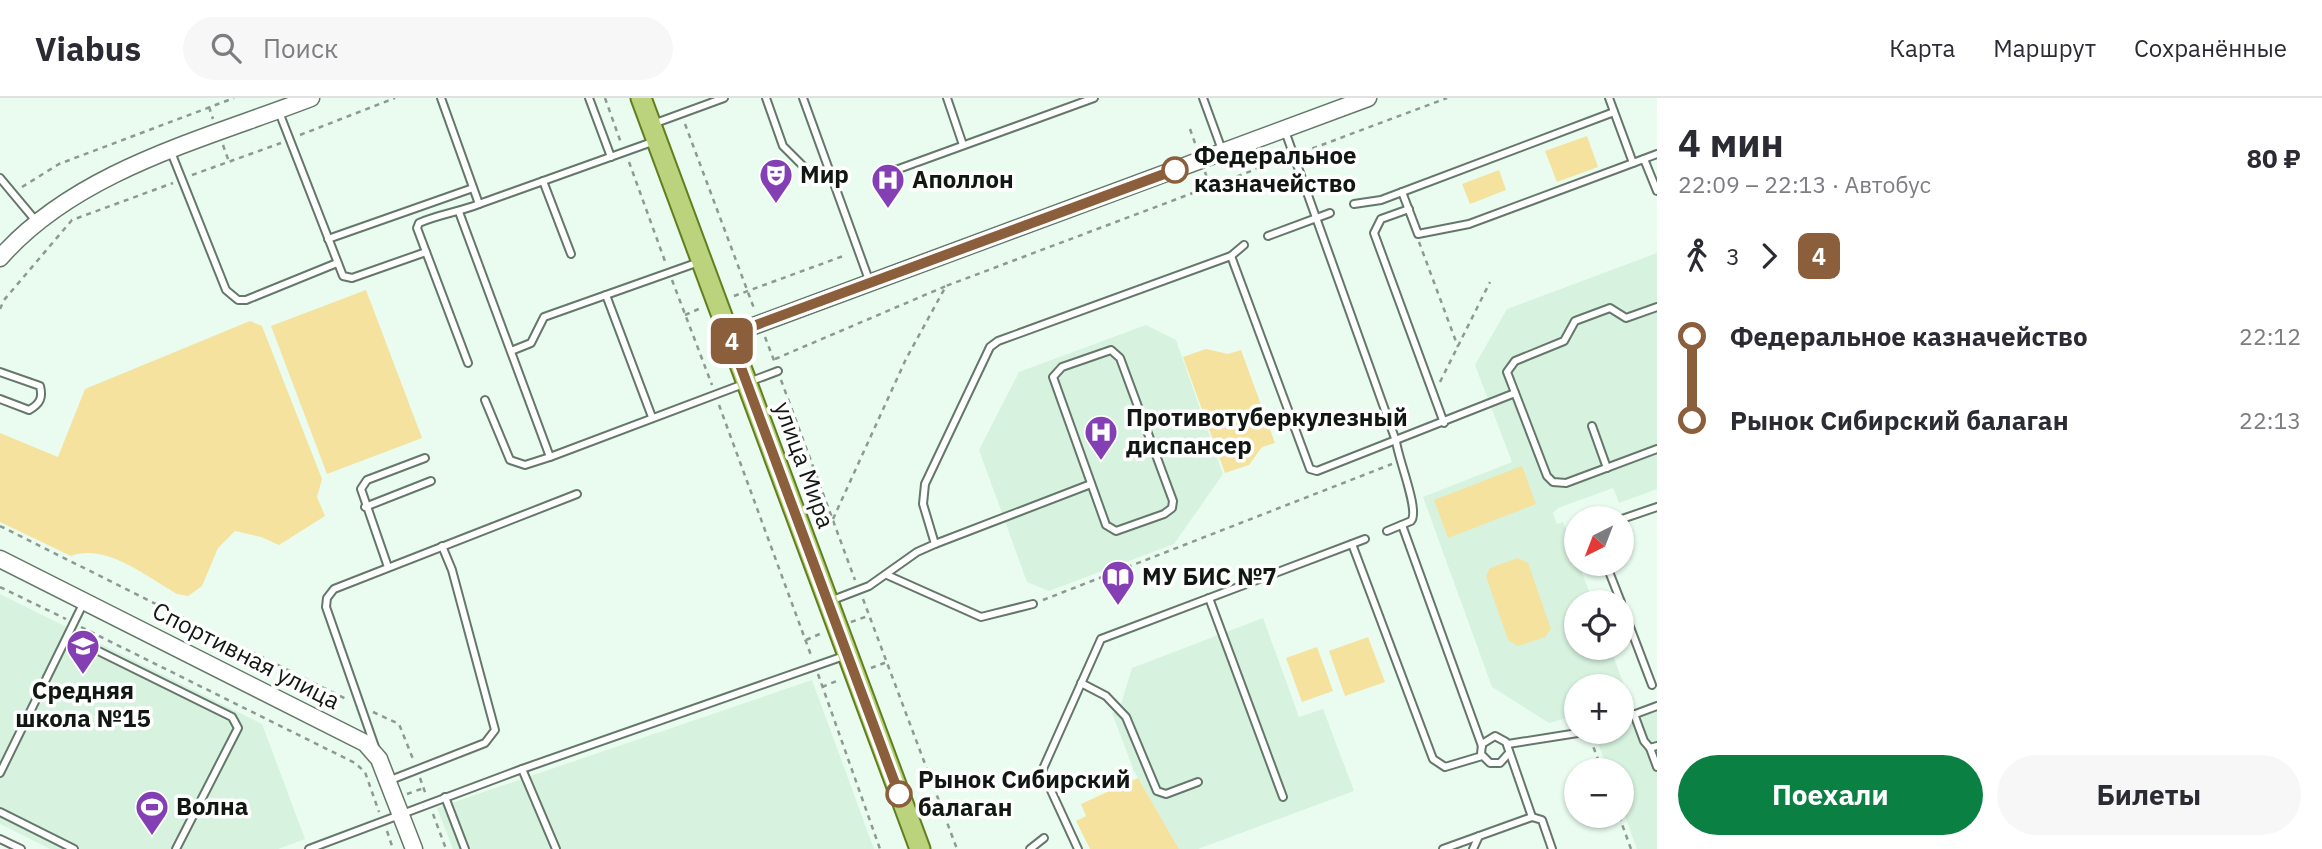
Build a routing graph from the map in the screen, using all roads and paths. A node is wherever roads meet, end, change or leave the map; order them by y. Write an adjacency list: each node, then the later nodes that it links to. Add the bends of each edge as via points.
1 (234, 98): 37 (path, via 59,164)
2 (311, 98): 16 (street)
3 (441, 98): 34 (lane)
4 (589, 98): 27 (lane)
5 (605, 98): 23 (path)
6 (641, 98): 20 (main road, улица Мира)
7 (724, 98): 18 (lane)
8 (765, 98): 30 (lane, via 783,146)
9 (803, 98): 57 (lane)
10 (947, 98): 21 (lane)
11 (1094, 98): 21 (lane)
12 (1203, 98): 24 (lane)
13 (1368, 98): 19 (street)
14 (1447, 98): 26 (path)
15 (1609, 98): 17 (lane)
16 (279, 111): 22 (street); 47 (lane)
17 (1614, 112): 29 (lane); 36 (lane)
18 (681, 114): 20 (lane); 60 (path)
19 (1284, 129): 24 (street); 26 (lane)
20 (654, 132): 23 (lane); 54 (main road, улица Мира)
21 (963, 145): 31 (lane)
22 (171, 152): 44 (street, via 93,185); 55 (lane, via 231,296 246,300)
23 (625, 152): 27 (lane); 56 (path)
24 (1222, 152): 57 (street)
25 (1657, 154): 28 (lane)
26 (1293, 155): 43 (lane); 59 (path)
27 (611, 157): 33 (lane)
28 (1644, 159): 29 (lane); 35 (lane)
29 (1633, 163): 45 (lane, via 1469,224)
30 (807, 170)
31 (893, 171)
32 (0, 178): 37 (lane)
33 (543, 181): 38 (lane); 50 (lane)
34 (473, 188): 38 (lane); 47 (lane)
35 (1657, 191)
36 (1402, 192): 39 (lane); 40 (lane)
37 (13, 194): 44 (lane)
38 (479, 204): 41 (lane)
39 (1354, 204)
40 (1409, 209): 45 (lane); 76 (lane, via 1381,219 1374,233)
41 (459, 212): 49 (lane, via 450,210 419,223); 68 (lane)
42 (1330, 213): 43 (lane)
43 (1316, 218): 46 (lane); 82 (lane)
44 (36, 221): 53 (street)
45 (1418, 234): 67 (path, via 1419,249)
46 (1268, 236)
47 (328, 239): 55 (lane)
48 (1244, 245): 52 (lane)
49 (426, 252): 55 (lane, via 352,278 343,276); 70 (lane)
50 (571, 254)
51 (846, 255): 60 (path)
52 (1231, 256): 82 (lane, via 1310,469 1317,471); 99 (lane, via 990,347 925,484 923,504)
53 (0, 258)
54 (702, 261): 56 (lane); 62 (main road, улица Мира)
55 (337, 263)
56 (669, 272): 61 (lane); 64 (path)
57 (870, 282): 65 (street)
58 (1490, 282): 67 (path)
59 (946, 286): 69 (path); 94 (path, via 906,359)
60 (747, 292): 62 (path); 65 (path)
61 (606, 295): 68 (lane, via 544,317 531,343); 79 (lane)
62 (717, 303): 64 (path); 66 (main road, улица Мира)
63 (1657, 307): 74 (lane, via 1626,318 1610,308 1575,321 1564,341 1510,363 1507,373)
64 (685, 315): 75 (path)
65 (759, 324): 66 (street); 69 (path)
66 (729, 335): 73 (main road, улица Мира)
67 (1458, 347): 76 (path)
68 (511, 351): 84 (lane)
69 (774, 359): 71 (path)
70 (468, 363)
71 (778, 371): 73 (lane); 94 (path)
72 (0, 372): 77 (lane, via 40,386 42,395 39,405 29,410)
73 (747, 382): 75 (lane); 108 (main road, улица Мира)
74 (1515, 393): 80 (lane); 87 (lane, via 1553,482 1566,483)
75 (715, 394): 79 (lane); 113 (path)
76 (1434, 396): 80 (lane)
77 (0, 399)
78 (485, 400): 84 (lane, via 510,460 525,465)
79 (652, 417): 84 (lane)
80 (1444, 423): 82 (lane)
81 (1592, 426): 87 (lane)
82 (1396, 442): 86 (lane)
83 (1657, 449): 87 (lane)
84 (550, 457)
85 (425, 458): 91 (lane, via 363,483)
86 (1399, 462): 95 (lane, via 1416,513); 109 (path)
87 (1607, 468)
88 (431, 481): 91 (lane)
89 (1091, 484): 89 (lane, via 1053,377 1062,367 1111,350 1120,358 1172,508 1112,531); 99 (lane)
90 (577, 494): 101 (lane)
91 (365, 507): 103 (lane)
92 (1657, 507): 93 (lane)
93 (1634, 515)
94 (833, 521): 105 (path)
95 (1402, 525): 97 (lane); 119 (lane)
96 (0, 526): 116 (path)
97 (1387, 530)
98 (1365, 539): 100 (lane)
99 (935, 544): 104 (lane)
100 (1352, 544): 106 (lane); 126 (lane, via 1433,759 1445,767)
101 (442, 545): 103 (lane); 130 (lane, via 495,730 485,743)
102 (0, 559): 107 (street, Спортивная улица)
103 (388, 567): 116 (lane, via 334,589 327,598 326,607)
104 (887, 575): 105 (lane); 109 (lane, via 981,617)
105 (860, 591): 108 (lane); 155 (path)
106 (1209, 598): 114 (lane, via 1101,639); 135 (lane)
107 (85, 601): 110 (lane); 127 (street, Спортивная улица, via 353,735)
108 (828, 602): 112 (main road, улица Мира)
109 (1033, 604)
110 (68, 636): 131 (lane); 147 (lane, via 237,722)
111 (1634, 637): 115 (lane)
112 (848, 655): 113 (lane); 154 (main road, улица Мира)
113 (815, 667): 129 (lane); 153 (path)
114 (1081, 683): 133 (lane, via 1106,696 1126,717 1157,791 1166,794); 157 (lane, via 1042,771)
115 (1653, 685)
116 (361, 706): 127 (lane); 130 (path, via 399,724)
117 (1657, 706): 118 (lane)
118 (1634, 714): 124 (lane, via 1644,741)
119 (1475, 727): 121 (lane); 123 (lane)
120 (1564, 735): 122 (lane)
121 (1495, 736): 122 (lane); 123 (lane)
122 (1508, 744): 125 (lane)
123 (1482, 746): 126 (lane)
124 (1654, 747): 128 (lane)
125 (1508, 754): 126 (lane, via 1496,764); 139 (lane)
126 (1482, 756)
127 (379, 759): 132 (street, Спортивная улица)
128 (1657, 766)
129 (522, 769): 134 (lane); 152 (lane)
130 (416, 770): 132 (lane); 136 (path)
131 (0, 773)
132 (388, 781): 138 (street, Спортивная улица)
133 (1198, 782)
134 (445, 797): 136 (lane); 151 (lane)
135 (1283, 797)
136 (429, 803): 138 (lane); 150 (path)
137 (0, 812): 146 (lane)
138 (401, 814): 144 (lane); 149 (street, Спортивная улица)
139 (1532, 817): 141 (lane); 160 (lane, via 1542,820)
140 (1624, 828): 161 (path)
141 (1479, 836): 158 (lane); 159 (lane)
142 (1044, 838): 156 (lane)
143 (0, 839): 145 (lane)
144 (320, 847): 148 (lane)
145 (21, 849)
146 (74, 849)
147 (176, 849)
148 (309, 849)
149 (414, 849)
150 (446, 849)
151 (465, 849)
152 (556, 849)
153 (880, 849)
154 (920, 849)
155 (957, 849)
156 (1030, 849)
157 (1079, 849)
158 (1443, 849)
159 (1472, 849)
160 (1552, 849)
161 (1632, 849)

